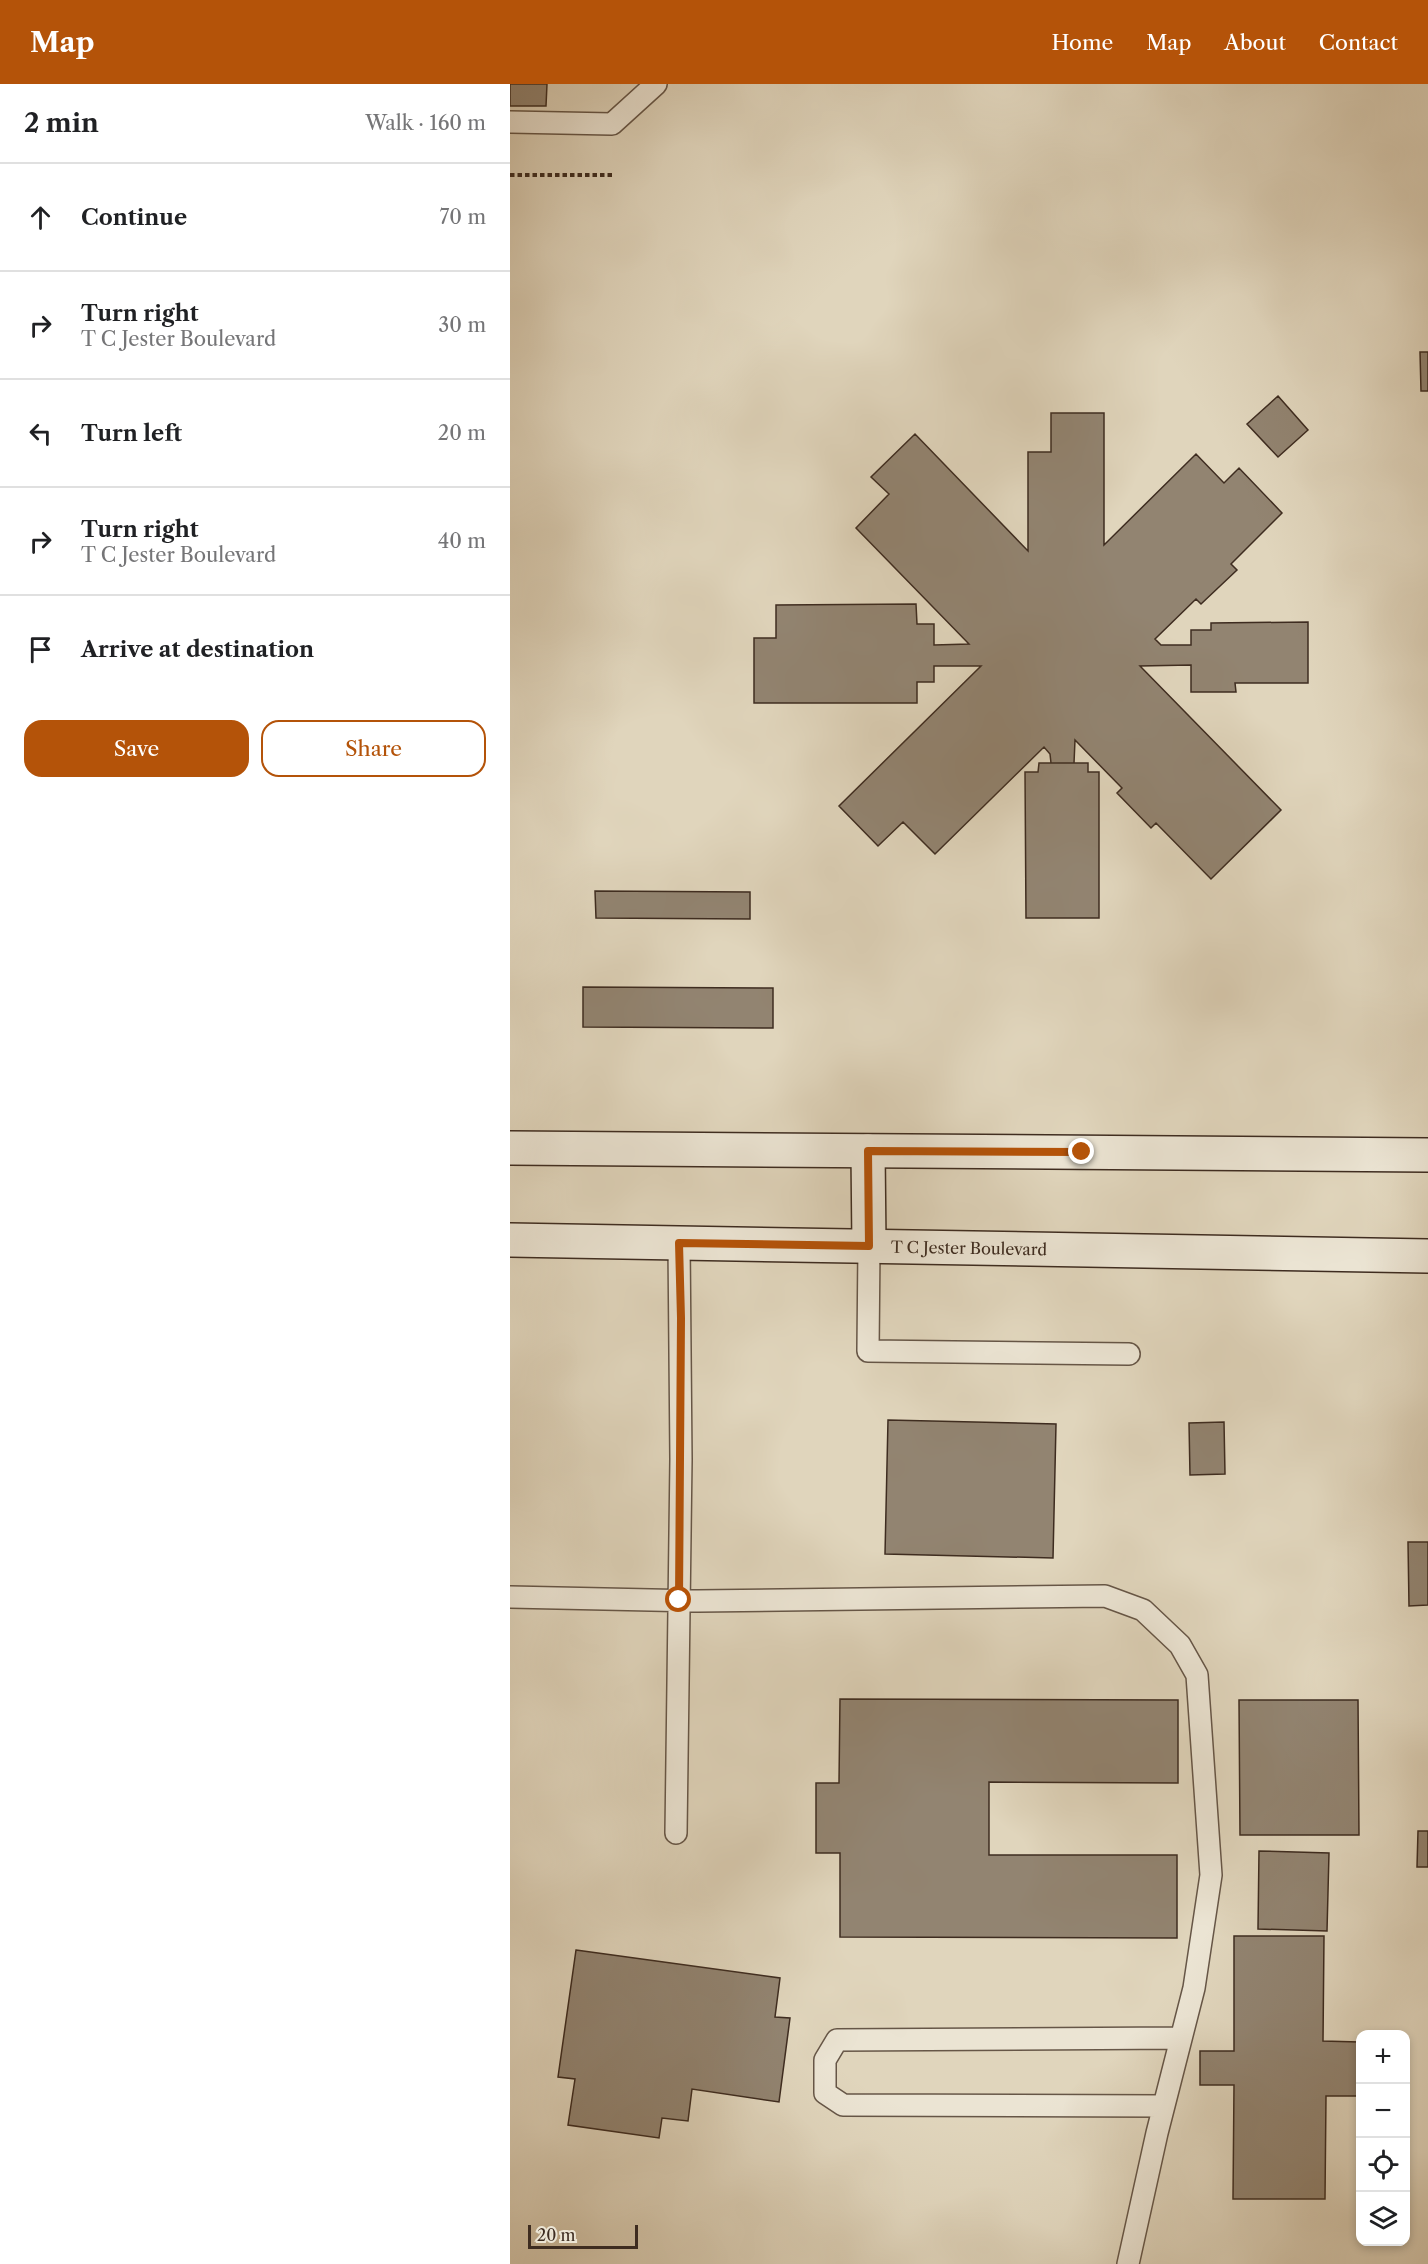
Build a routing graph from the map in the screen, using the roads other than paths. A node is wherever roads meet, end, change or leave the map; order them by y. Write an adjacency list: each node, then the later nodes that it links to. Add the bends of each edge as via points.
1 (656, 84): 2 (lane, via 612,124)
2 (510, 122)
3 (510, 1148): 4 (main road)
4 (868, 1151): 5 (main road); 8 (main road)
5 (1428, 1155)
6 (510, 1240): 7 (main road, T C Jester Boulevard)
7 (679, 1243): 8 (main road, T C Jester Boulevard); 12 (lane)
8 (869, 1246): 9 (main road, T C Jester Boulevard); 10 (lane, via 868,1351)
9 (1428, 1256)
10 (1129, 1354)
11 (510, 1597): 12 (lane)
12 (679, 1600): 13 (lane); 14 (lane, via 1105,1596 1143,1611 1180,1645 1197,1675 1211,1875 1194,1988)
13 (676, 1833)
14 (1181, 2038): 15 (lane); 15 (lane, via 837,2040 825,2060 825,2093 843,2105)
15 (1164, 2106): 16 (lane)
16 (1128, 2264)

